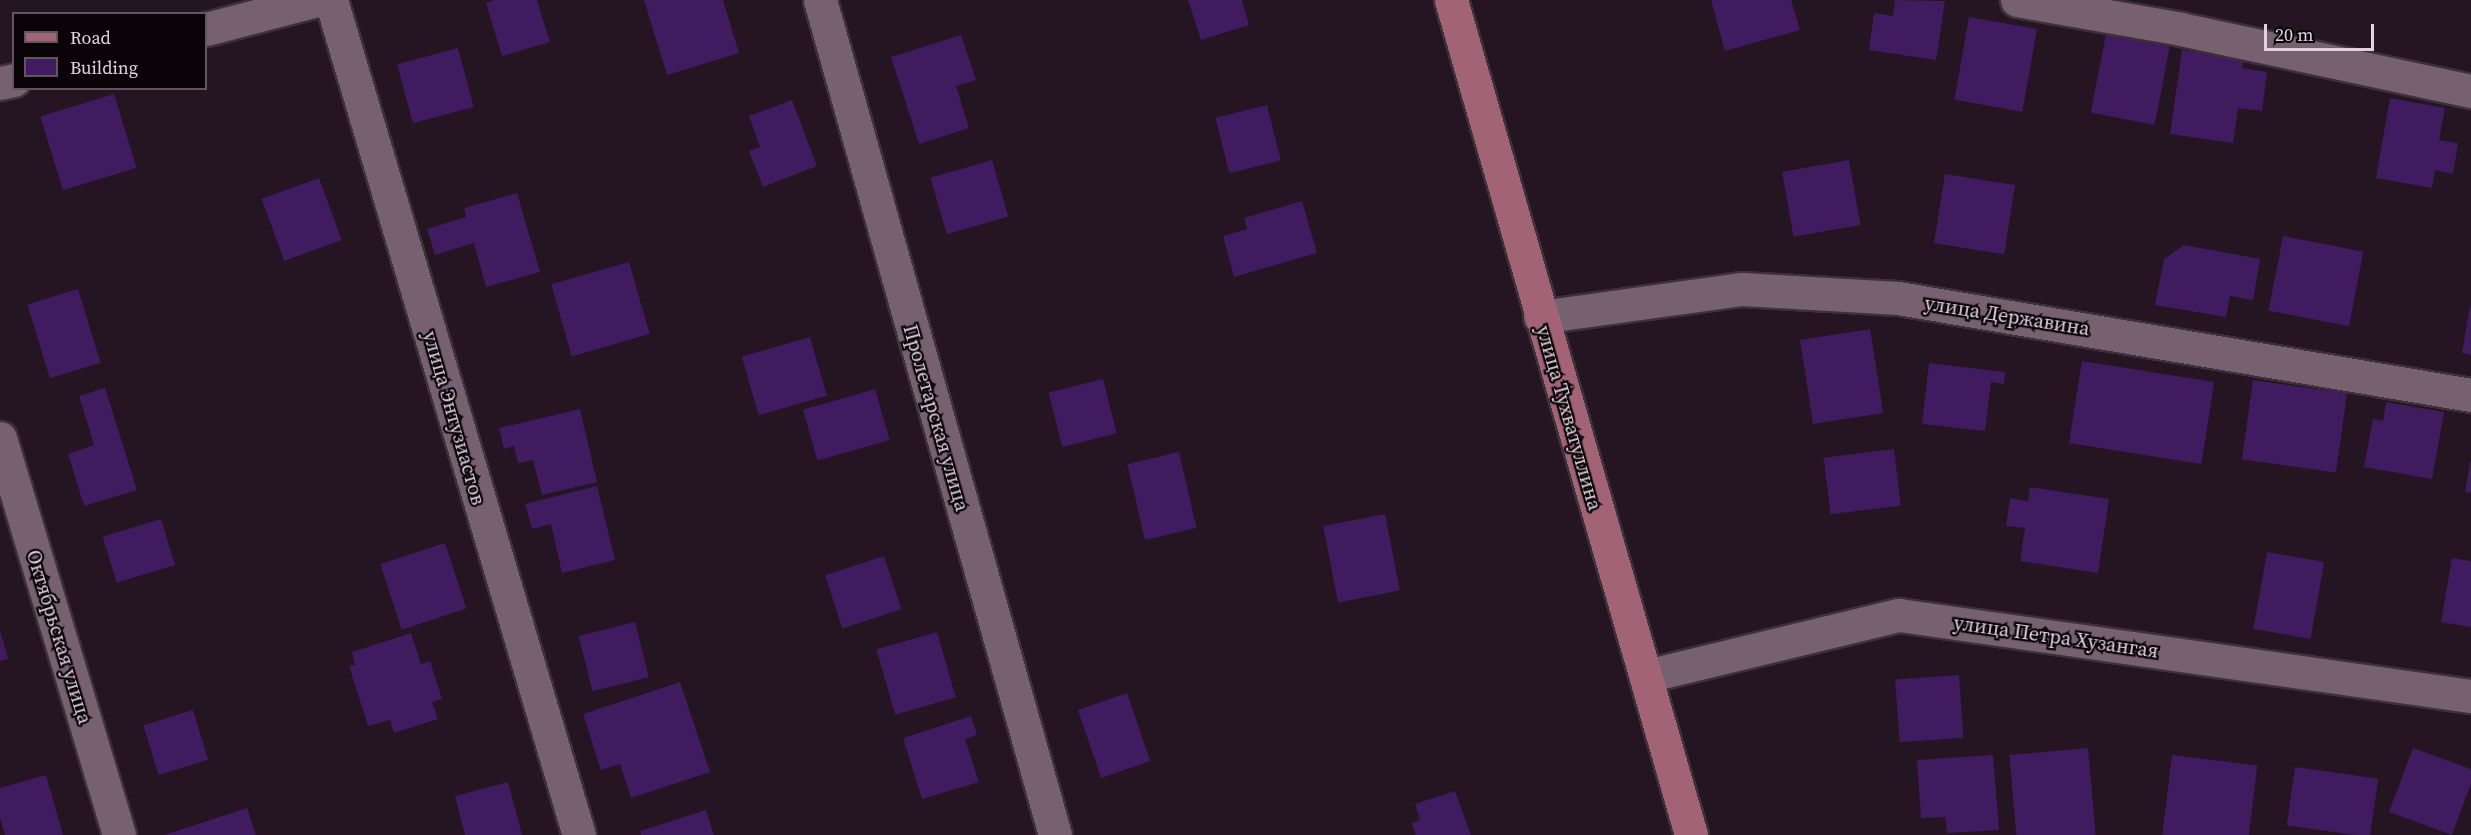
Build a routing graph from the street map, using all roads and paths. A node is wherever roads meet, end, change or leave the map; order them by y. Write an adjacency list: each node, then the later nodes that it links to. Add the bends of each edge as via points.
1 (317, 0): 6 (street)
2 (331, 0): 14 (street, улица Энтузиастов)
3 (820, 0): 15 (street, Пролетарская улица)
4 (1451, 0): 8 (main road, улица Тухватуллина)
5 (2017, 0): 7 (street, via 2181,29)
6 (207, 29)
7 (2471, 91)
8 (1540, 318): 9 (street, улица Державина, via 1742,289 1898,298); 11 (main road, улица Тухватуллина)
9 (2471, 395)
10 (0, 438): 13 (street, Октябрьская улица)
11 (1646, 676): 12 (street, улица Петра Хузангая, via 1899,615); 16 (main road, улица Тухватуллина)
12 (2471, 696)
13 (119, 835)
14 (579, 835)
15 (1054, 835)
16 (1691, 835)

